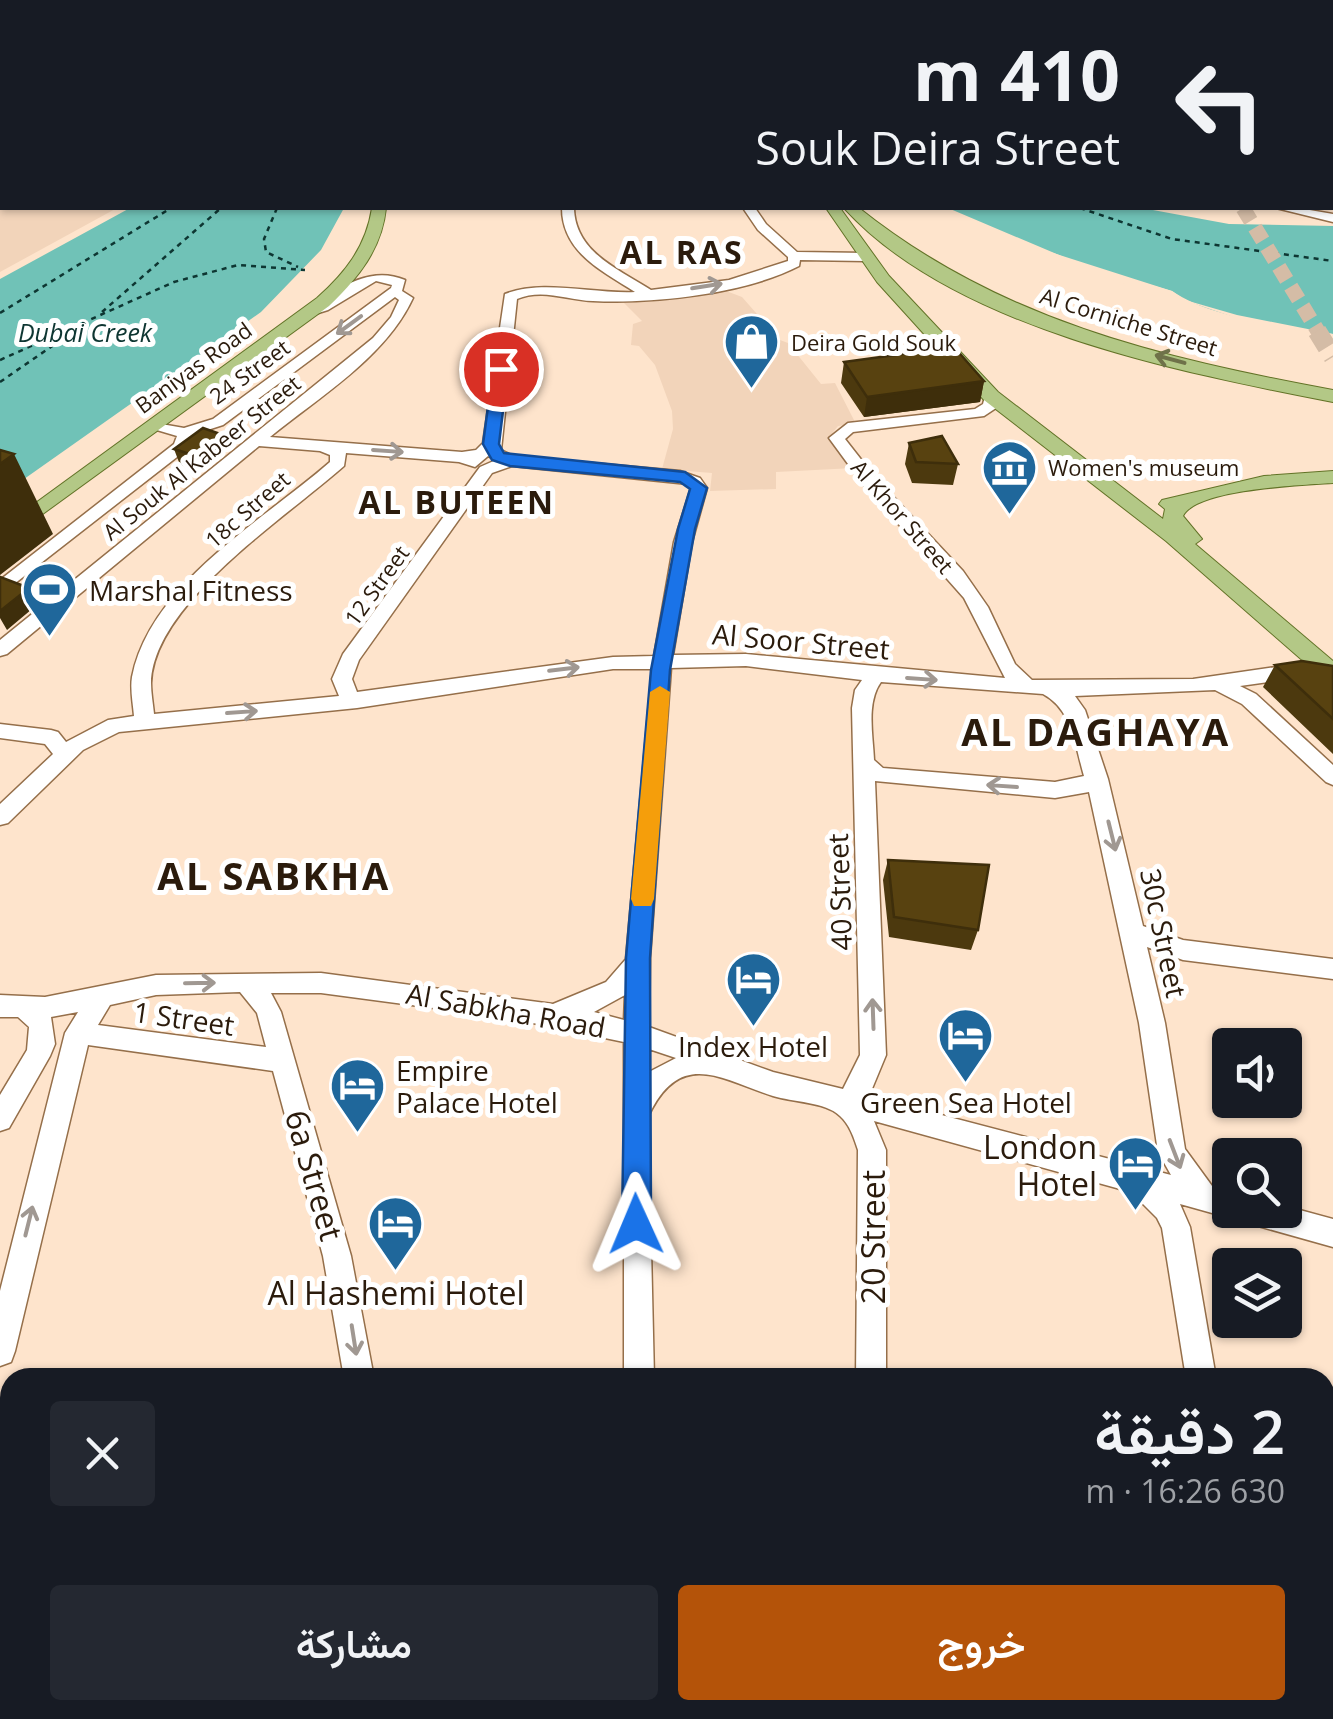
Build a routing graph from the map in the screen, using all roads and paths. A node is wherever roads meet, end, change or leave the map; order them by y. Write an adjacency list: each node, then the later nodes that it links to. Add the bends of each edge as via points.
1 (365, 210): 9 (main road, Baniyas Road)
2 (379, 210): 12 (main road, Baniyas Road)
3 (568, 210): 16 (street, via 568,228 579,244)
4 (750, 210): 11 (street)
5 (834, 210): 10 (main road)
6 (854, 210): 13 (main road)
7 (1292, 210): 8 (street)
8 (1333, 218)
9 (358, 239): 12 (main road, via 351,262); 14 (main road, Baniyas Road)
10 (861, 255): 11 (street); 13 (main road, via 890,277); 18 (main road)
11 (799, 259): 16 (street, one-way to 11, via 779,272)
12 (360, 262): 14 (main road, Baniyas Road)
13 (916, 279): 18 (main road, via 910,295); 20 (main road, Al Corniche Street, one-way to 13, via 1163,358)
14 (328, 290): 17 (main road, Baniyas Road); 32 (main road, Baniyas Road)
15 (394, 292): 17 (street, 24 Street, via 399,281 369,278); 22 (street, 24 Street, one-way to 22, via 218,422); 23 (street, Al Souk Al Kabeer Street, via 406,295 403,306 378,341)
16 (650, 294): 24 (street, via 596,298 540,289 510,297)
17 (312, 311): 21 (main road, Baniyas Road)
18 (924, 326): 19 (main road)
19 (991, 396): 30 (main road); 44 (street, Al Khor Street, via 979,413 845,429 837,438 962,584 1007,670)
20 (1333, 396)
21 (156, 425): 22 (street); 33 (main road, Baniyas Road)
22 (184, 433): 34 (street, 24 Street, via 180,447)
23 (256, 442): 25 (street); 36 (street, Al Souk Al Kabeer Street)
24 (491, 444): 26 (street, via 481,454); 27 (street)
25 (325, 447): 26 (street, one-way to 26); 47 (street, 18c Street, via 338,453 338,463 185,595 159,626 139,675)
26 (462, 457): 28 (street)
27 (510, 461): 28 (street); 35 (street, via 680,476 696,483)
28 (483, 473): 46 (street, 12 Street, via 350,660 342,679)
29 (1333, 477): 31 (main road, via 1264,482)
30 (1106, 484): 31 (main road, via 1151,502); 42 (main road)
31 (1184, 502): 39 (main road, via 1172,511 1180,530)
32 (0, 526)
33 (0, 539)
34 (0, 589)
35 (668, 631): 38 (street); 40 (street)
36 (0, 650)
37 (702, 659): 38 (street, Al Soor Street); 41 (street, Al Soor Street); 45 (street, via 676,671)
38 (662, 660): 40 (street, Al Soor Street); 45 (street)
39 (1333, 660)
40 (613, 663): 46 (street, Al Soor Street, one-way to 40)
41 (876, 675): 44 (street, Al Soor Street, one-way to 44); 50 (street, 40 Street, via 863,698)
42 (1333, 676): 43 (street, Al Soor Street, via 1290,672)
43 (1218, 684): 44 (street, Al Soor Street); 51 (street, via 1250,699)
44 (1038, 687): 52 (street, 30c Street, via 1072,703)
45 (660, 692): 55 (street)
46 (357, 700): 47 (street, Al Soor Street, one-way to 46)
47 (145, 720): 49 (street, Al Soor Street, via 101,730)
48 (0, 731): 49 (street, via 38,732)
49 (65, 755): 53 (street, Al Soor Street)
50 (865, 764): 52 (street, one-way to 50, via 1068,790 892,778); 67 (street, 40 Street, one-way to 50, via 868,1072 874,1036)
51 (1333, 776)
52 (1097, 779): 54 (street, 30c Street, one-way to 54)
53 (0, 817)
54 (1135, 933): 56 (street, via 1184,950); 71 (street, 30c Street, one-way to 71, via 1172,1152 1190,1183)
55 (638, 958): 60 (street, via 632,973 606,996); 62 (street)
56 (1329, 972)
57 (245, 982): 58 (street, Al Sabkha Road, one-way to 57); 60 (street, Al Sabkha Road, via 338,984); 63 (street, 6a Street, via 265,1003)
58 (104, 994): 59 (street, Al Sabkha Road); 61 (street)
59 (13, 1007): 66 (street, via 41,1023 42,1044)
60 (552, 1014): 62 (street, Al Sabkha Road)
61 (78, 1033): 63 (street, 1 Street); 65 (street)
62 (636, 1034): 64 (street, Al Sabkha Road); 69 (street)
63 (283, 1061): 76 (street, 6a Street, one-way to 76, via 337,1256)
64 (712, 1062): 67 (street, Al Sabkha Road); 69 (street, via 690,1063 654,1083)
65 (62, 1092): 66 (street, via 40,1081); 75 (street, one-way to 65)
66 (15, 1093): 68 (street)
67 (847, 1104): 70 (street, Al Sabkha Road); 78 (street, 20 Street, via 872,1150)
68 (0, 1119)
69 (635, 1119): 77 (street)
70 (1135, 1180): 72 (street, Al Sabkha Road); 79 (street, via 1160,1200 1176,1227)
71 (1212, 1198)
72 (1212, 1200)
73 (1302, 1224): 74 (street)
74 (1333, 1232)
75 (0, 1351)
76 (357, 1368)
77 (639, 1368)
78 (871, 1368)
79 (1199, 1368)

